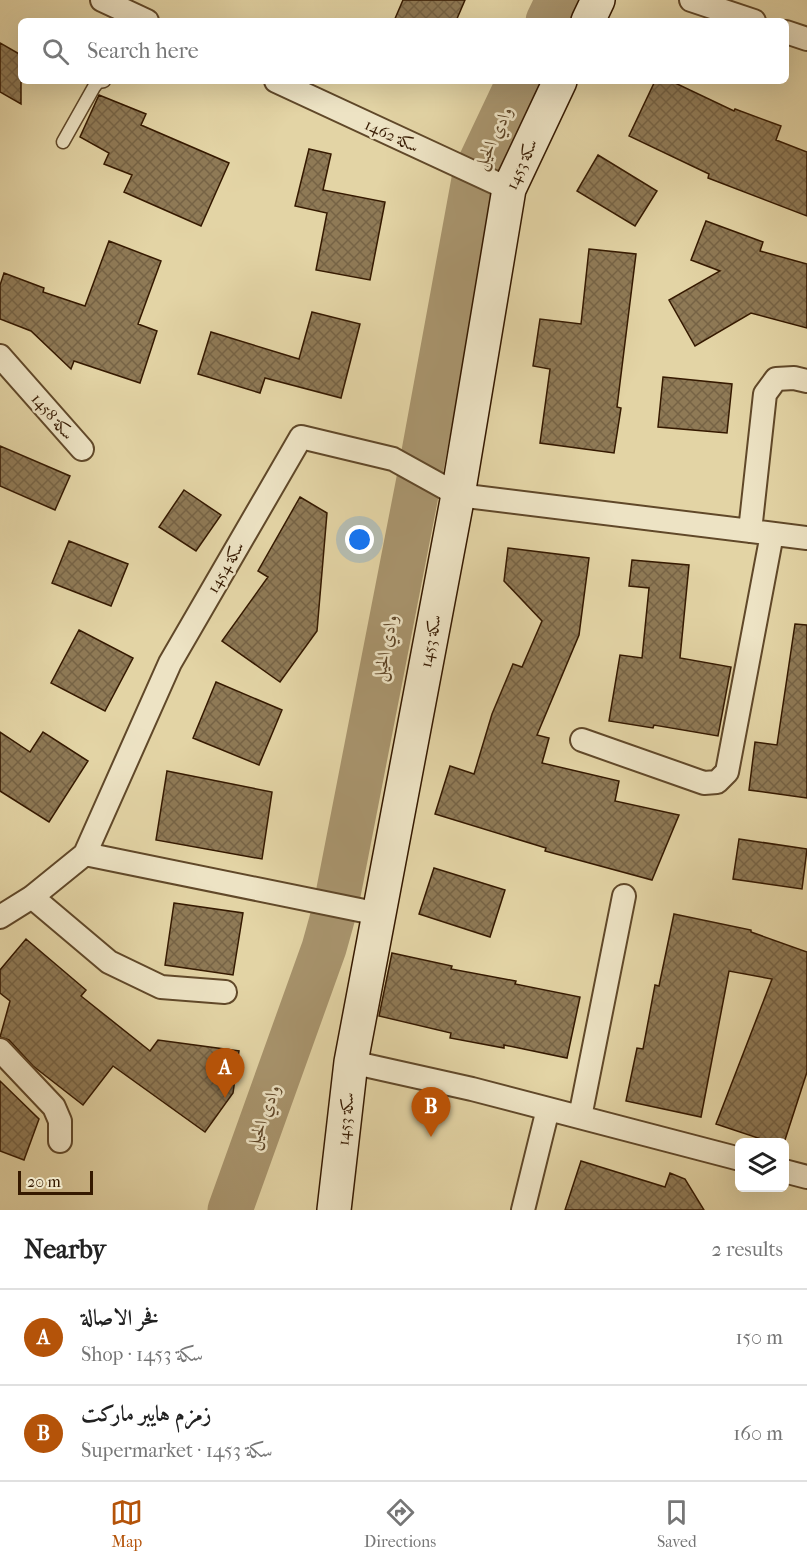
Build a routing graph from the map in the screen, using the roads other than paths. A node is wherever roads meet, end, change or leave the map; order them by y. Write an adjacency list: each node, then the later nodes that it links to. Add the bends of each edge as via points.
1 (102, 0): 4 (street)
2 (597, 0): 5 (street)
3 (692, 0): 6 (street)
4 (137, 18)
5 (589, 18)
6 (745, 18)
7 (789, 33): 8 (street)
8 (807, 39)
9 (96, 84): 12 (lane)
10 (282, 84): 13 (street, سكة 1462)
11 (559, 84): 13 (street, سكة 1453)
12 (63, 142)
13 (509, 189): 17 (street, سكة 1453)
14 (0, 356): 16 (street, سكة 1458)
15 (807, 381): 18 (street, via 776,379 765,394)
16 (82, 449)
17 (458, 495): 18 (street); 21 (street, سكة 1454, via 393,459 301,436 170,663); 24 (street, سكة 1453)
18 (761, 532): 19 (street); 20 (street, via 727,772 717,782 704,783)
19 (807, 538)
20 (582, 740)
21 (85, 854): 23 (street, سكة 1454); 24 (street)
22 (624, 896): 30 (street)
23 (32, 897): 25 (street, سكة 1454); 26 (street, via 109,962 161,987)
24 (379, 914): 28 (street, سكة 1453)
25 (0, 917)
26 (225, 992)
27 (0, 1050): 31 (street, via 54,1107 60,1121)
28 (351, 1062): 29 (street); 35 (street, سكة 1453)
29 (548, 1109): 30 (street); 36 (street)
30 (580, 1118): 32 (street)
31 (60, 1141)
32 (735, 1158)
33 (789, 1172): 34 (street)
34 (807, 1177)
35 (334, 1210)
36 (523, 1210)

